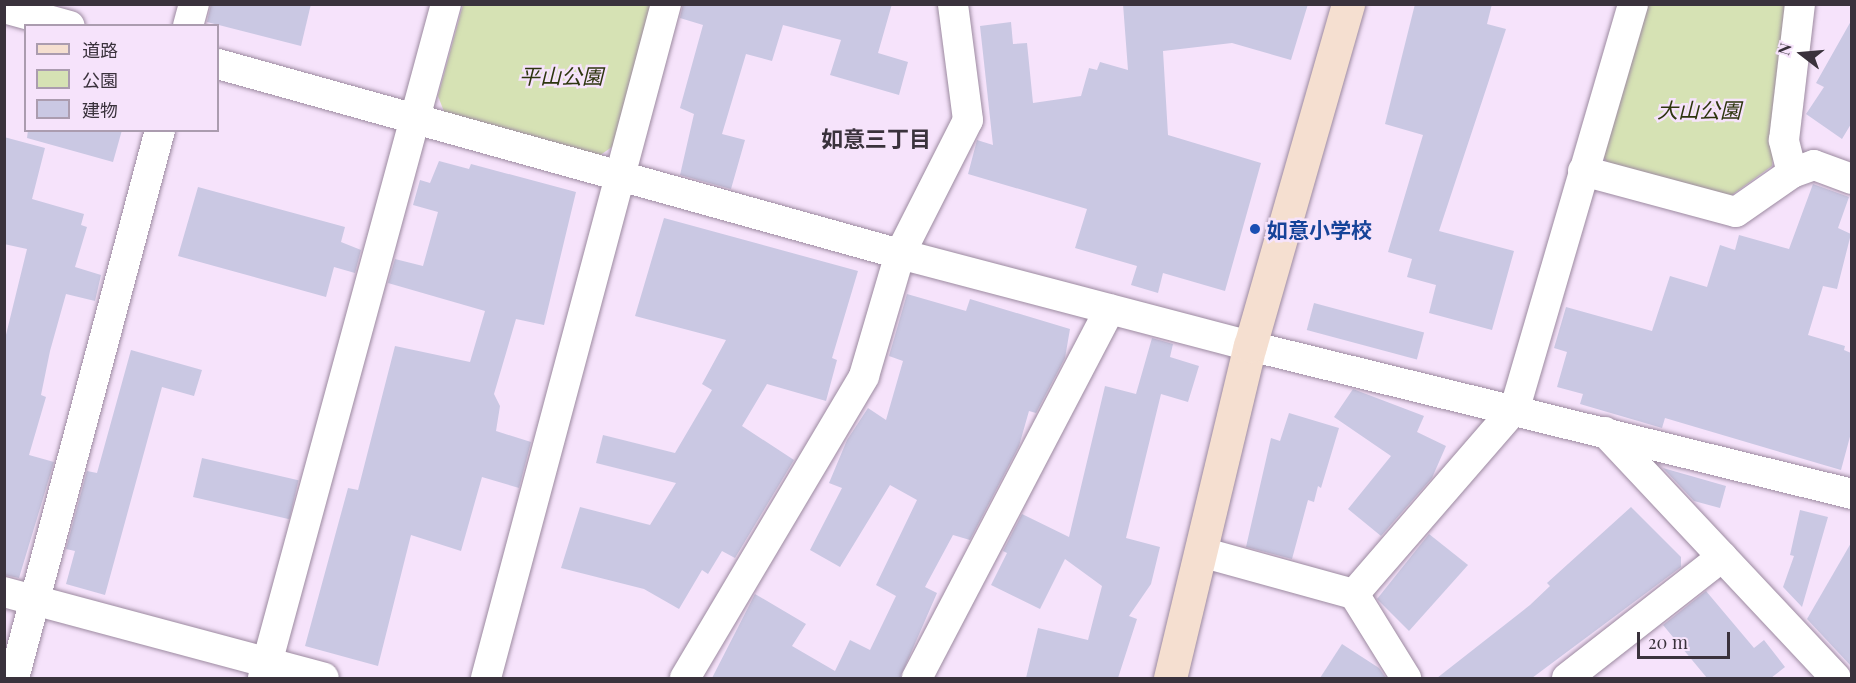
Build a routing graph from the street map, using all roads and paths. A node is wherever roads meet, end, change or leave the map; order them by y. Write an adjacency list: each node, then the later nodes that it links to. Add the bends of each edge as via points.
1 (194, 4): 10 (street)
2 (446, 4): 12 (street)
3 (666, 4): 16 (street)
4 (953, 4): 18 (street, via 968,120)
5 (1348, 4): 20 (street)
6 (1633, 4): 14 (street)
7 (1800, 4): 15 (street, via 1784,140)
8 (4, 9): 9 (street)
9 (62, 24)
10 (189, 24)
11 (219, 64): 12 (street)
12 (417, 118): 16 (street); 29 (street)
13 (159, 132): 28 (street)
14 (1583, 171): 15 (street, via 1736,212); 21 (street)
15 (1792, 173): 17 (street, via 1814,165)
16 (620, 179): 18 (street); 32 (street)
17 (1851, 179)
18 (900, 254): 19 (street); 33 (street, via 864,376)
19 (1110, 309): 20 (street); 34 (street)
20 (1250, 346): 21 (street); 24 (street)
21 (1515, 408): 22 (street); 27 (street)
22 (1605, 432): 23 (street); 25 (street)
23 (1851, 494)
24 (1200, 552): 27 (street); 35 (street)
25 (1722, 557): 37 (street); 38 (street)
26 (4, 592): 28 (street)
27 (1354, 594): 36 (street)
28 (36, 600): 29 (street); 30 (street)
29 (266, 671): 31 (street)
30 (14, 678)
31 (324, 678)
32 (486, 678)
33 (685, 678)
34 (917, 678)
35 (1170, 678)
36 (1406, 678)
37 (1567, 678)
38 (1836, 678)

